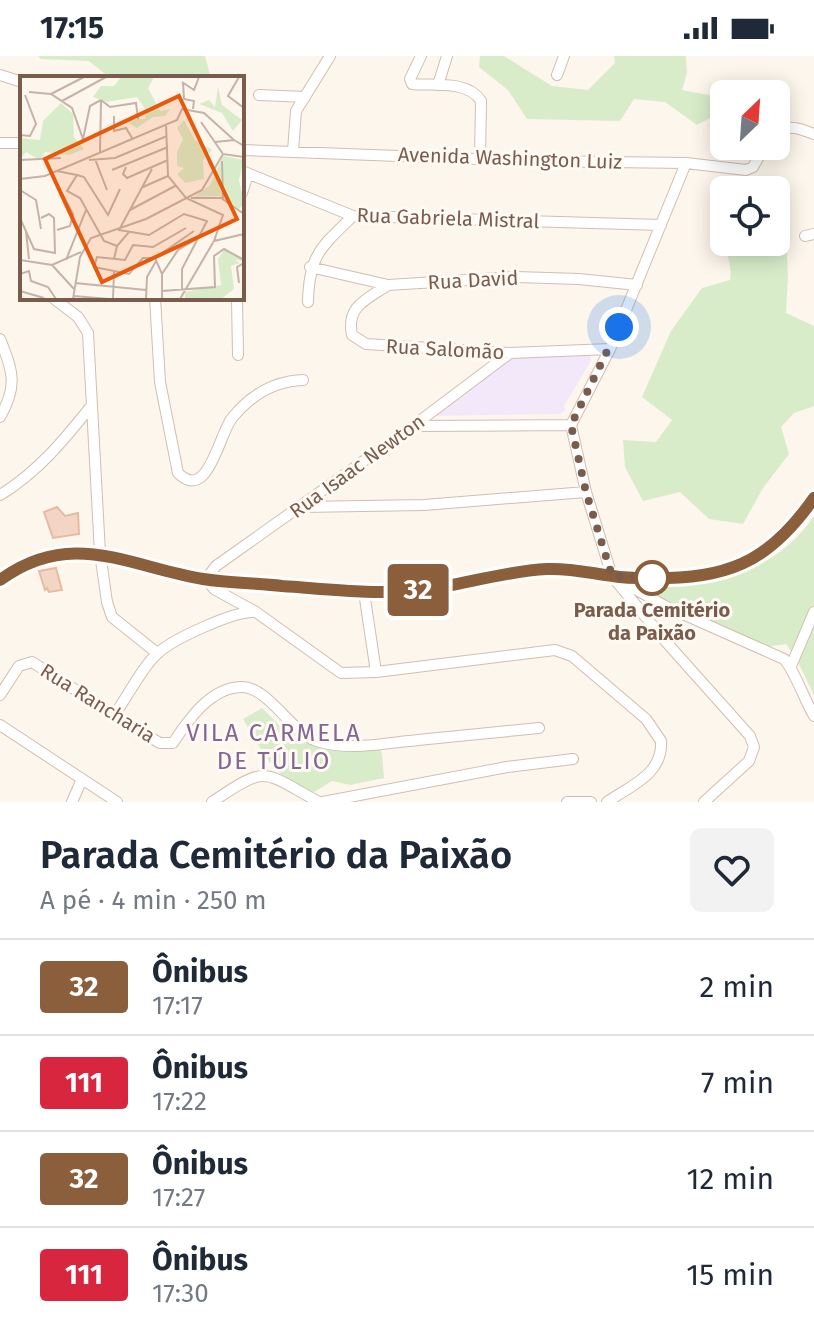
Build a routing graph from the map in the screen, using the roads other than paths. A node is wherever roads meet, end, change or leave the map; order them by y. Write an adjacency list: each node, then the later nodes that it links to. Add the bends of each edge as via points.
1 (330, 56): 10 (street)
2 (421, 56): 8 (street, via 410,82)
3 (447, 56): 8 (street)
4 (564, 56): 6 (street)
5 (0, 75): 7 (street)
6 (557, 75)
7 (20, 81)
8 (438, 85): 15 (street, via 467,89 481,101)
9 (259, 95): 10 (street)
10 (305, 97): 14 (street, via 296,111)
11 (790, 128): 12 (street)
12 (814, 134)
13 (244, 150): 14 (street, Avenida Washington Luiz)
14 (293, 151): 15 (street, Avenida Washington Luiz)
15 (480, 157): 17 (street, Avenida Washington Luiz)
16 (757, 160): 17 (street, Avenida Washington Luiz, via 746,170)
17 (686, 163): 20 (street)
18 (245, 172): 19 (street, Rua Gabriela Mistral)
19 (353, 216): 20 (street, Rua Gabriela Mistral); 21 (street)
20 (661, 225): 23 (street)
21 (310, 267): 22 (street, Rua David); 27 (street)
22 (388, 285): 23 (street, Rua David, via 516,277); 30 (street, Rua Salomão, via 353,310 352,335 366,344)
23 (637, 285): 29 (street)
24 (56, 300): 33 (street, via 78,317 88,333)
25 (155, 300): 32 (street, via 160,382 183,479 201,478 209,469 232,418 261,391)
26 (237, 300): 31 (street)
27 (308, 302)
28 (0, 339): 34 (street, via 13,381)
29 (610, 349): 30 (street, Rua Salomão); 35 (street)
30 (510, 353): 36 (street, Rua Isaac Newton)
31 (238, 355)
32 (303, 380)
33 (92, 405): 38 (street, via 48,459); 41 (street)
34 (0, 417)
35 (571, 425): 36 (street); 37 (street)
36 (413, 426): 40 (street, Rua Isaac Newton)
37 (586, 492): 40 (street, via 424,505); 42 (street)
38 (0, 495)
39 (814, 498): 42 (main road, via 761,555 733,569 674,578)
40 (299, 507): 43 (street, Rua Isaac Newton, via 216,566)
41 (100, 553): 43 (main road); 44 (main road, via 47,556); 48 (street, via 112,617)
42 (612, 576): 45 (main road, via 548,569 428,589); 49 (street); 65 (street, via 750,736 754,747 749,761)
43 (206, 579): 45 (main road); 46 (street)
44 (0, 580)
45 (364, 592): 50 (street)
46 (256, 612): 48 (street, via 217,621); 50 (street, via 341,673)
47 (814, 612): 49 (street)
48 (157, 653): 52 (street)
49 (791, 666): 53 (street)
50 (376, 672): 64 (street, via 541,652 572,656 646,719 661,741 660,761 653,771)
51 (0, 695): 52 (street, Rua Rancharia, via 19,666 32,662)
52 (115, 714): 55 (street, Rua Rancharia, via 160,743 173,743 192,713 224,691 240,687 253,689 313,739 333,744)
53 (814, 716)
54 (0, 725): 57 (street)
55 (539, 728)
56 (573, 759): 61 (street)
57 (82, 779): 58 (street); 59 (street)
58 (72, 802)
59 (117, 802)
60 (212, 802): 61 (street, via 259,774)
61 (321, 802)
62 (567, 802): 63 (street)
63 (591, 802)
64 (607, 802)
65 (704, 802)

